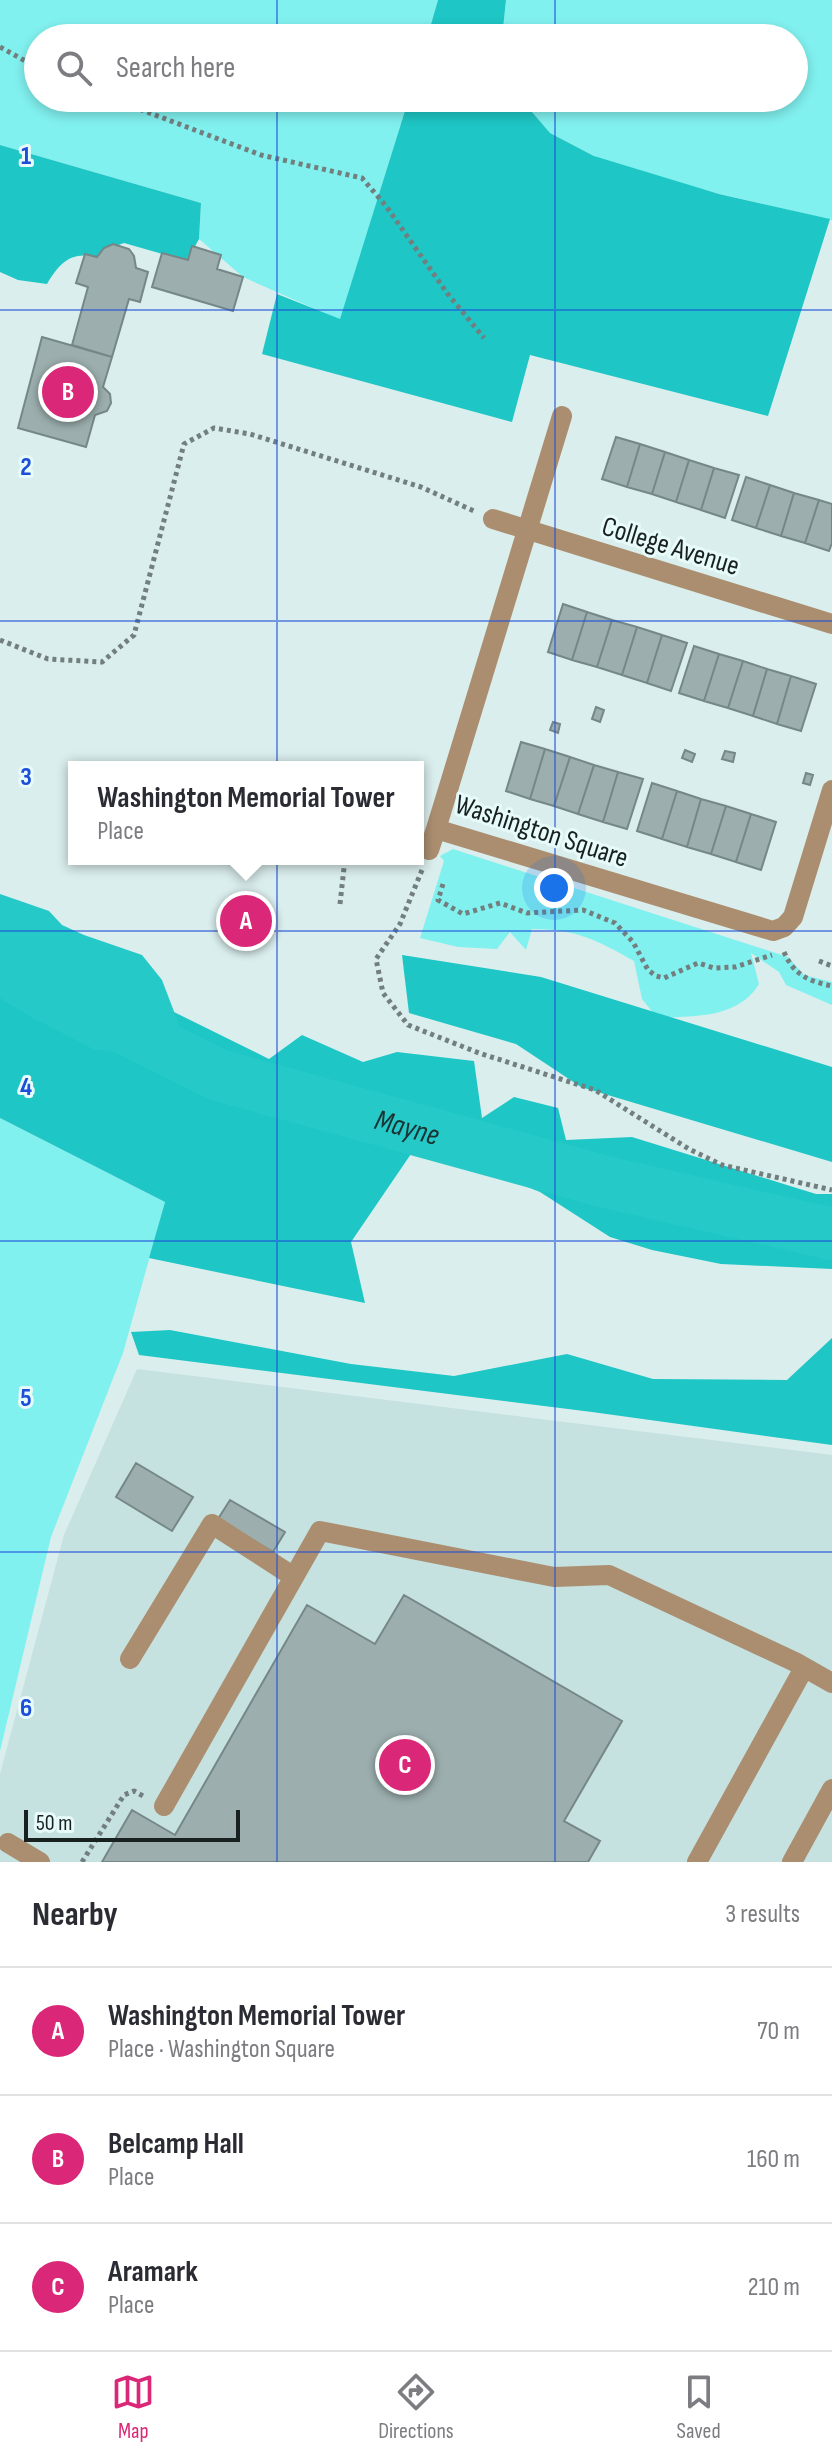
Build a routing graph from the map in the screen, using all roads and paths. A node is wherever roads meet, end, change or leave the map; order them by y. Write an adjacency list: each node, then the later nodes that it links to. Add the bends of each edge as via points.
1 (0, 47): 2 (path)
2 (24, 60)
3 (147, 112): 4 (path, via 261,155 362,178)
4 (484, 338)
5 (562, 416): 7 (street, Washington Square)
6 (493, 519): 7 (street, College Avenue); 9 (path, via 421,487 250,434 214,428 184,444 134,635 102,662 48,659)
7 (527, 530): 8 (street, College Avenue); 11 (street, Washington Square)
8 (832, 624)
9 (0, 640)
10 (832, 790): 18 (street, via 793,917)
11 (436, 829): 12 (street); 18 (street, Washington Square)
12 (429, 850): 13 (path)
13 (424, 863)
14 (344, 865): 17 (path)
15 (423, 865): 23 (path, via 400,924 376,959 383,993 408,1025 595,1090 722,1165)
16 (443, 884): 19 (path, via 438,900 463,914 500,903 527,913 583,910 615,923 648,970 664,978 698,963 735,967)
17 (340, 904)
18 (776, 930): 19 (path)
19 (784, 951): 22 (path, via 801,977)
20 (819, 961): 21 (path)
21 (832, 966)
22 (832, 986)
23 (832, 1190)
24 (294, 1577): 25 (street, via 212,1524); 26 (street, via 320,1531 554,1577 609,1575); 29 (street)
25 (130, 1659)
26 (804, 1668): 27 (street); 33 (street)
27 (832, 1683)
28 (832, 1789): 34 (street)
29 (164, 1806): 32 (path, via 134,1791 124,1795)
30 (8, 1843): 31 (street)
31 (40, 1862)
32 (82, 1862)
33 (697, 1862)
34 (792, 1862)

